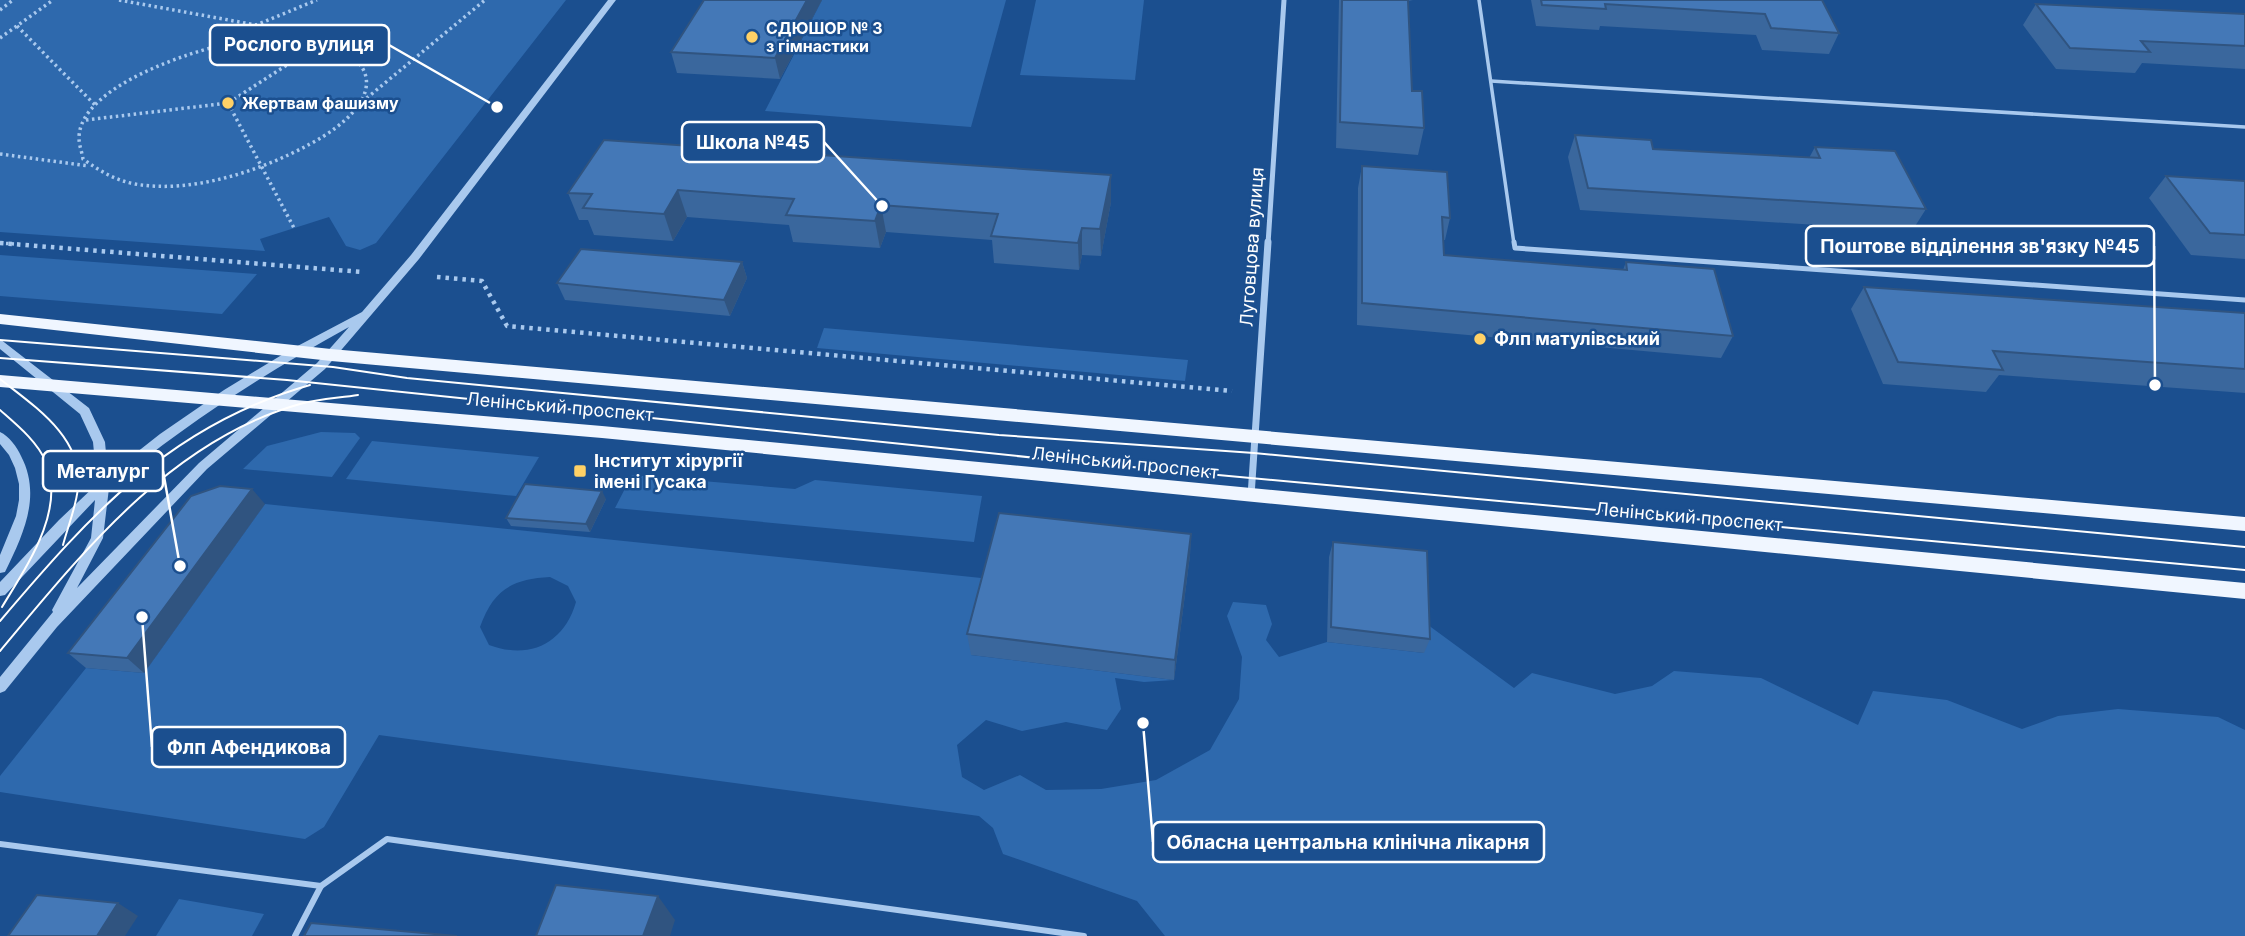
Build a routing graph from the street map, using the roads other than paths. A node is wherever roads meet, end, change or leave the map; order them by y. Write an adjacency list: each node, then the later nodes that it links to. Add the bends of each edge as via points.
1 (612, 0): 7 (street)
2 (1284, 0): 17 (street, Луговцова вулиця)
3 (1479, 0): 4 (lane)
4 (1491, 82): 5 (lane); 6 (lane, via 1515,248)
5 (2245, 127)
6 (2245, 300)
7 (367, 311): 10 (street); 11 (street)
8 (0, 319): 10 (main road, Ленінський проспект)
9 (0, 343): 13 (street)
10 (296, 351): 11 (main road, Ленінський проспект); 14 (street)
11 (331, 355): 15 (street); 17 (main road, Ленінський проспект)
12 (0, 381): 13 (main road, Ленінський проспект)
13 (55, 386): 14 (main road, Ленінський проспект); 18 (street, via 85,411 99,442)
14 (218, 399): 15 (main road, Ленінський проспект); 18 (street)
15 (280, 403): 19 (main road, Ленінський проспект); 24 (street, via 203,466)
16 (0, 436): 21 (street, via 24,466 26,497 18,533)
17 (1255, 436): 19 (street, Луговцова вулиця); 20 (main road, Ленінський проспект)
18 (103, 486): 22 (street); 24 (street, via 97,538)
19 (1251, 496): 23 (main road, Ленінський проспект)
20 (2245, 524)
21 (0, 568)
22 (0, 591)
23 (2245, 591)
24 (52, 623): 25 (street)
25 (0, 687)
26 (0, 844): 27 (lane)
27 (321, 886): 28 (lane); 29 (lane, via 387,839)
28 (295, 936)
29 (1084, 936)

